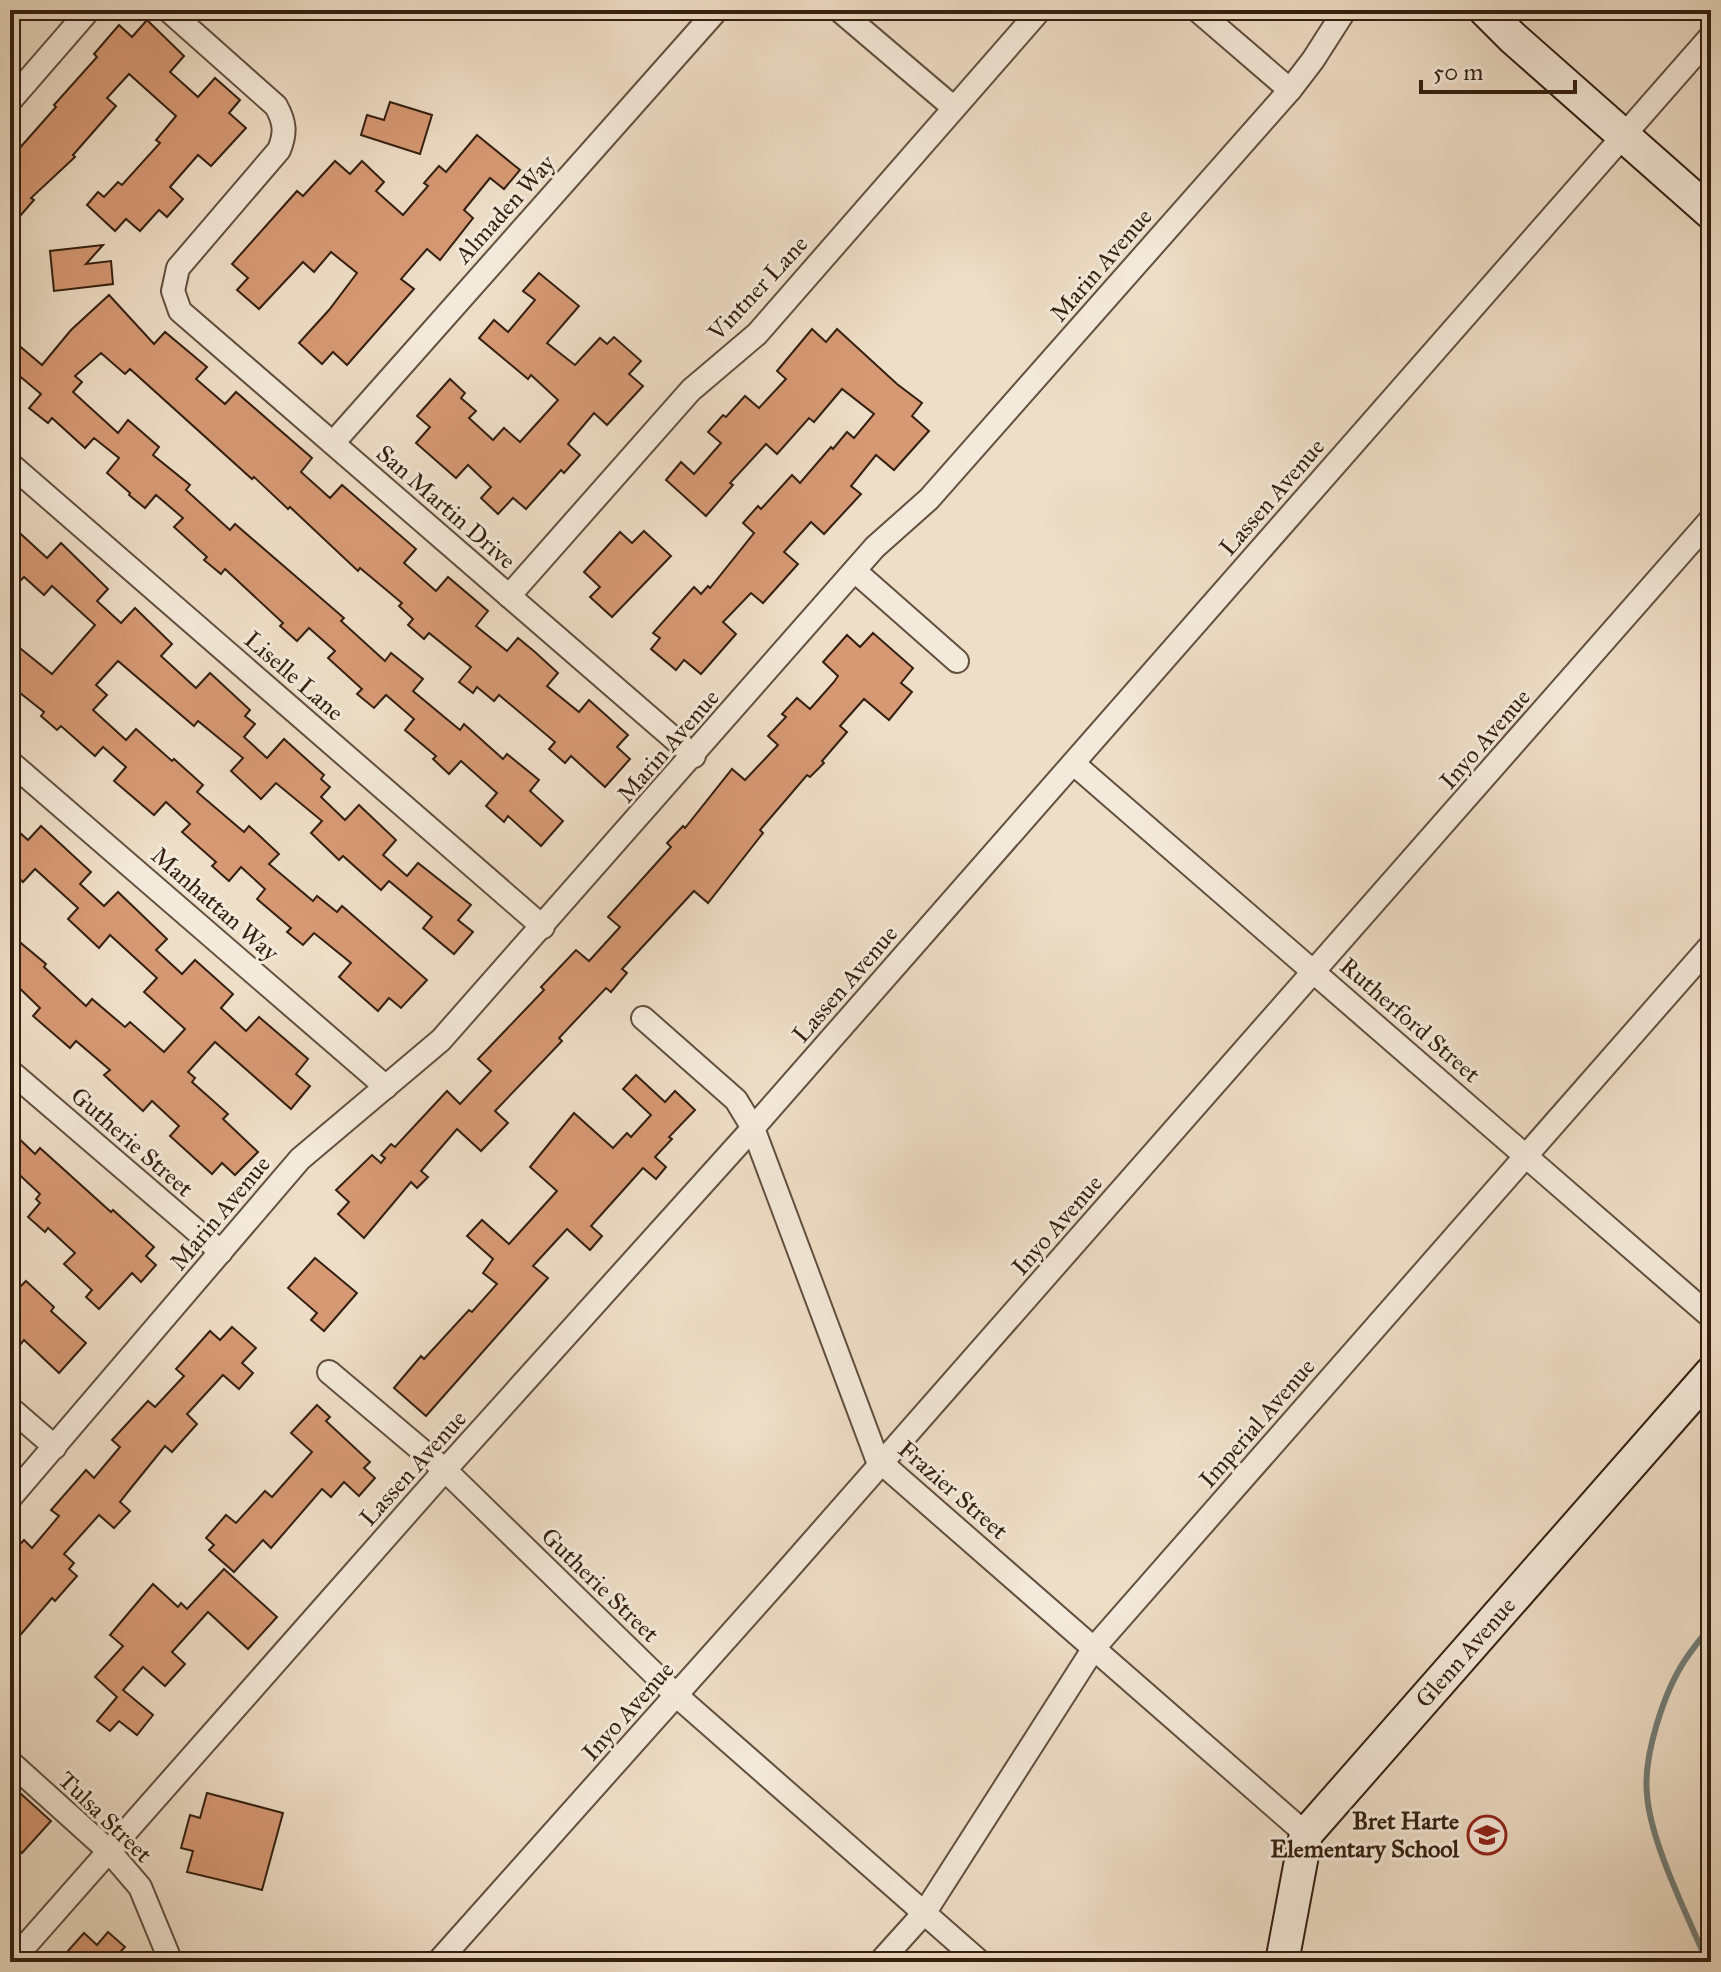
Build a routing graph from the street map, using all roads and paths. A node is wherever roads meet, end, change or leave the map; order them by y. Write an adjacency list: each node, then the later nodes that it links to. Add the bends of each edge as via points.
1 (89, 10): 11 (street)
2 (168, 10): 15 (street, San Martin Drive, via 276,106 285,127 279,150 178,268 173,291 180,311)
3 (717, 10): 15 (street, Almaden Way)
4 (839, 10): 12 (street)
5 (1040, 10): 12 (street, Vintner Lane)
6 (1197, 10): 10 (street)
7 (1345, 10): 10 (street, Marin Avenue)
8 (1485, 10): 13 (street)
9 (1711, 36): 13 (street, Lassen Avenue)
10 (1290, 90): 18 (street, Marin Avenue, via 929,499 875,547)
11 (10, 101)
12 (954, 108): 19 (street, Vintner Lane, via 757,334 691,390)
13 (1623, 135): 14 (street); 23 (street, Lassen Avenue)
14 (1711, 213)
15 (333, 443): 19 (street, San Martin Drive)
16 (10, 464): 24 (street, Liselle Lane)
17 (1711, 519): 26 (street, Inyo Avenue)
18 (856, 572): 20 (street); 21 (street, Marin Avenue)
19 (509, 596): 21 (street, San Martin Drive)
20 (957, 661)
21 (694, 756): 24 (street, Marin Avenue)
22 (10, 762): 29 (street, Manhattan Way)
23 (1074, 764): 26 (street, Rutherford Street); 30 (street, Lassen Avenue)
24 (543, 927): 29 (street, Marin Avenue, via 441,1040)
25 (1711, 945): 31 (street, Imperial Avenue)
26 (1315, 972): 31 (street, Rutherford Street); 38 (street, Inyo Avenue)
27 (643, 1018): 30 (street, Frazier Street, via 736,1100)
28 (10, 1071): 32 (street, Gutherie Street)
29 (386, 1087): 32 (street, Marin Avenue, via 300,1159)
30 (753, 1128): 38 (street, Frazier Street); 39 (street, Lassen Avenue)
31 (1526, 1155): 33 (street, Rutherford Street); 41 (street, Imperial Avenue)
32 (221, 1252): 37 (street, Marin Avenue)
33 (1711, 1317)
34 (329, 1372): 39 (street, Gutherie Street)
35 (1711, 1373): 44 (street, Glenn Avenue)
36 (10, 1408): 37 (street)
37 (55, 1447): 40 (street, Marin Avenue)
38 (882, 1463): 41 (street, Frazier Street); 42 (street, Inyo Avenue)
39 (445, 1470): 42 (street, Gutherie Street); 45 (street, Lassen Avenue)
40 (10, 1498)
41 (1094, 1648): 44 (street, Frazier Street); 46 (street, Imperial Avenue)
42 (677, 1696): 46 (street, Gutherie Street); 49 (street, Inyo Avenue)
43 (10, 1762): 45 (street, Tulsa Street)
44 (1306, 1834): 52 (street)
45 (110, 1852): 47 (street, Lassen Avenue); 48 (street, Tulsa Street, via 140,1887)
46 (925, 1912): 50 (street, Imperial Avenue); 51 (street, Gutherie Street)
47 (11, 1962)
48 (171, 1962)
49 (438, 1962)
50 (880, 1962)
51 (980, 1962)
52 (1282, 1962)

